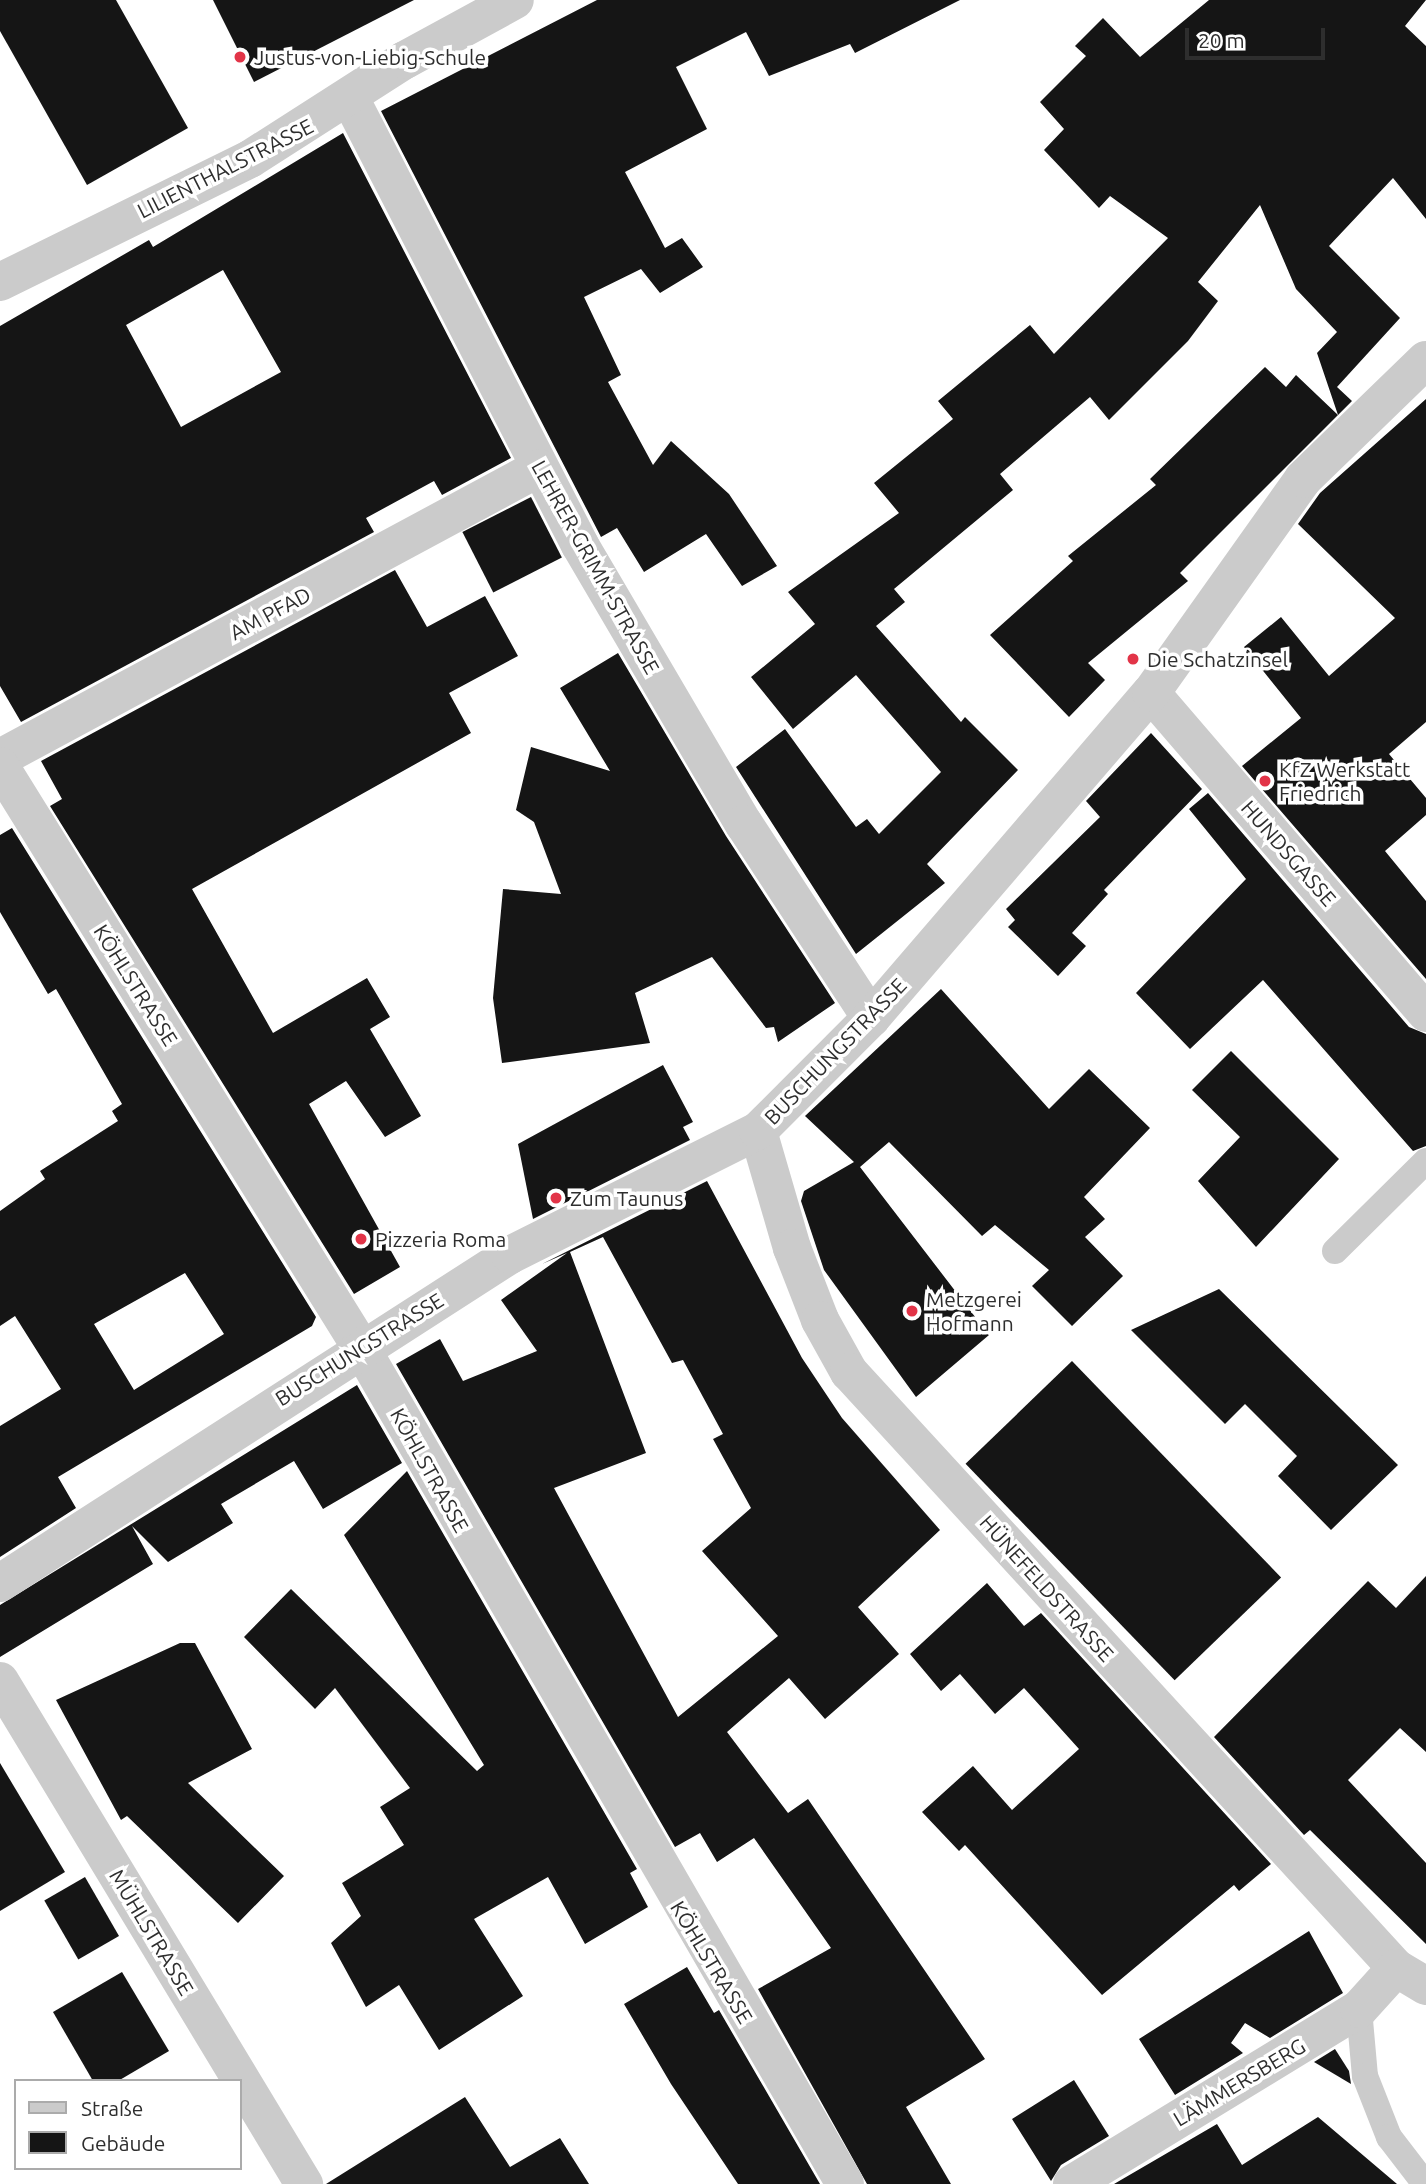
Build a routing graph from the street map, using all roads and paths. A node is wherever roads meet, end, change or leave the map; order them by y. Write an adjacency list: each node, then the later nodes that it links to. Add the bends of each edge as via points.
1 (515, 0): 2 (street, LILIENTHALSTRASSE)
2 (350, 98): 3 (street, LILIENTHALSTRASSE, via 250,159); 5 (street, LEHRER-GRIMM-STRASSE)
3 (0, 282)
4 (1426, 360): 6 (street, BUSCHUNGSTRASSE, via 1303,479)
5 (539, 468): 7 (street, AM PFAD); 10 (street, LEHRER-GRIMM-STRASSE, via 744,824)
6 (1151, 693): 9 (street, HUNDSGASSE); 10 (street, BUSCHUNGSTRASSE)
7 (0, 758)
8 (0, 766): 14 (street, KÖHLSTRASSE)
9 (1426, 1013)
10 (871, 1018): 11 (street, BUSCHUNGSTRASSE)
11 (758, 1131): 14 (street, BUSCHUNGSTRASSE, via 510,1255); 17 (street, HÜNEFELDSTRASSE, via 792,1248 820,1321 849,1372)
12 (1426, 1161): 13 (lane)
13 (1335, 1251)
14 (360, 1346): 15 (street, BUSCHUNGSTRASSE); 22 (street, KÖHLSTRASSE)
15 (0, 1583)
16 (0, 1681): 19 (street, MÜHLSTRASSE)
17 (1411, 1977): 18 (street, LÄMMERSBERG)
18 (1359, 2009): 23 (street, LÄMMERSBERG); 24 (lane, via 1365,2076 1389,2137)
19 (241, 2079)
20 (242, 2081): 21 (street, MÜHLSTRASSE)
21 (304, 2184)
22 (845, 2184)
23 (1072, 2184)
24 (1425, 2184)

